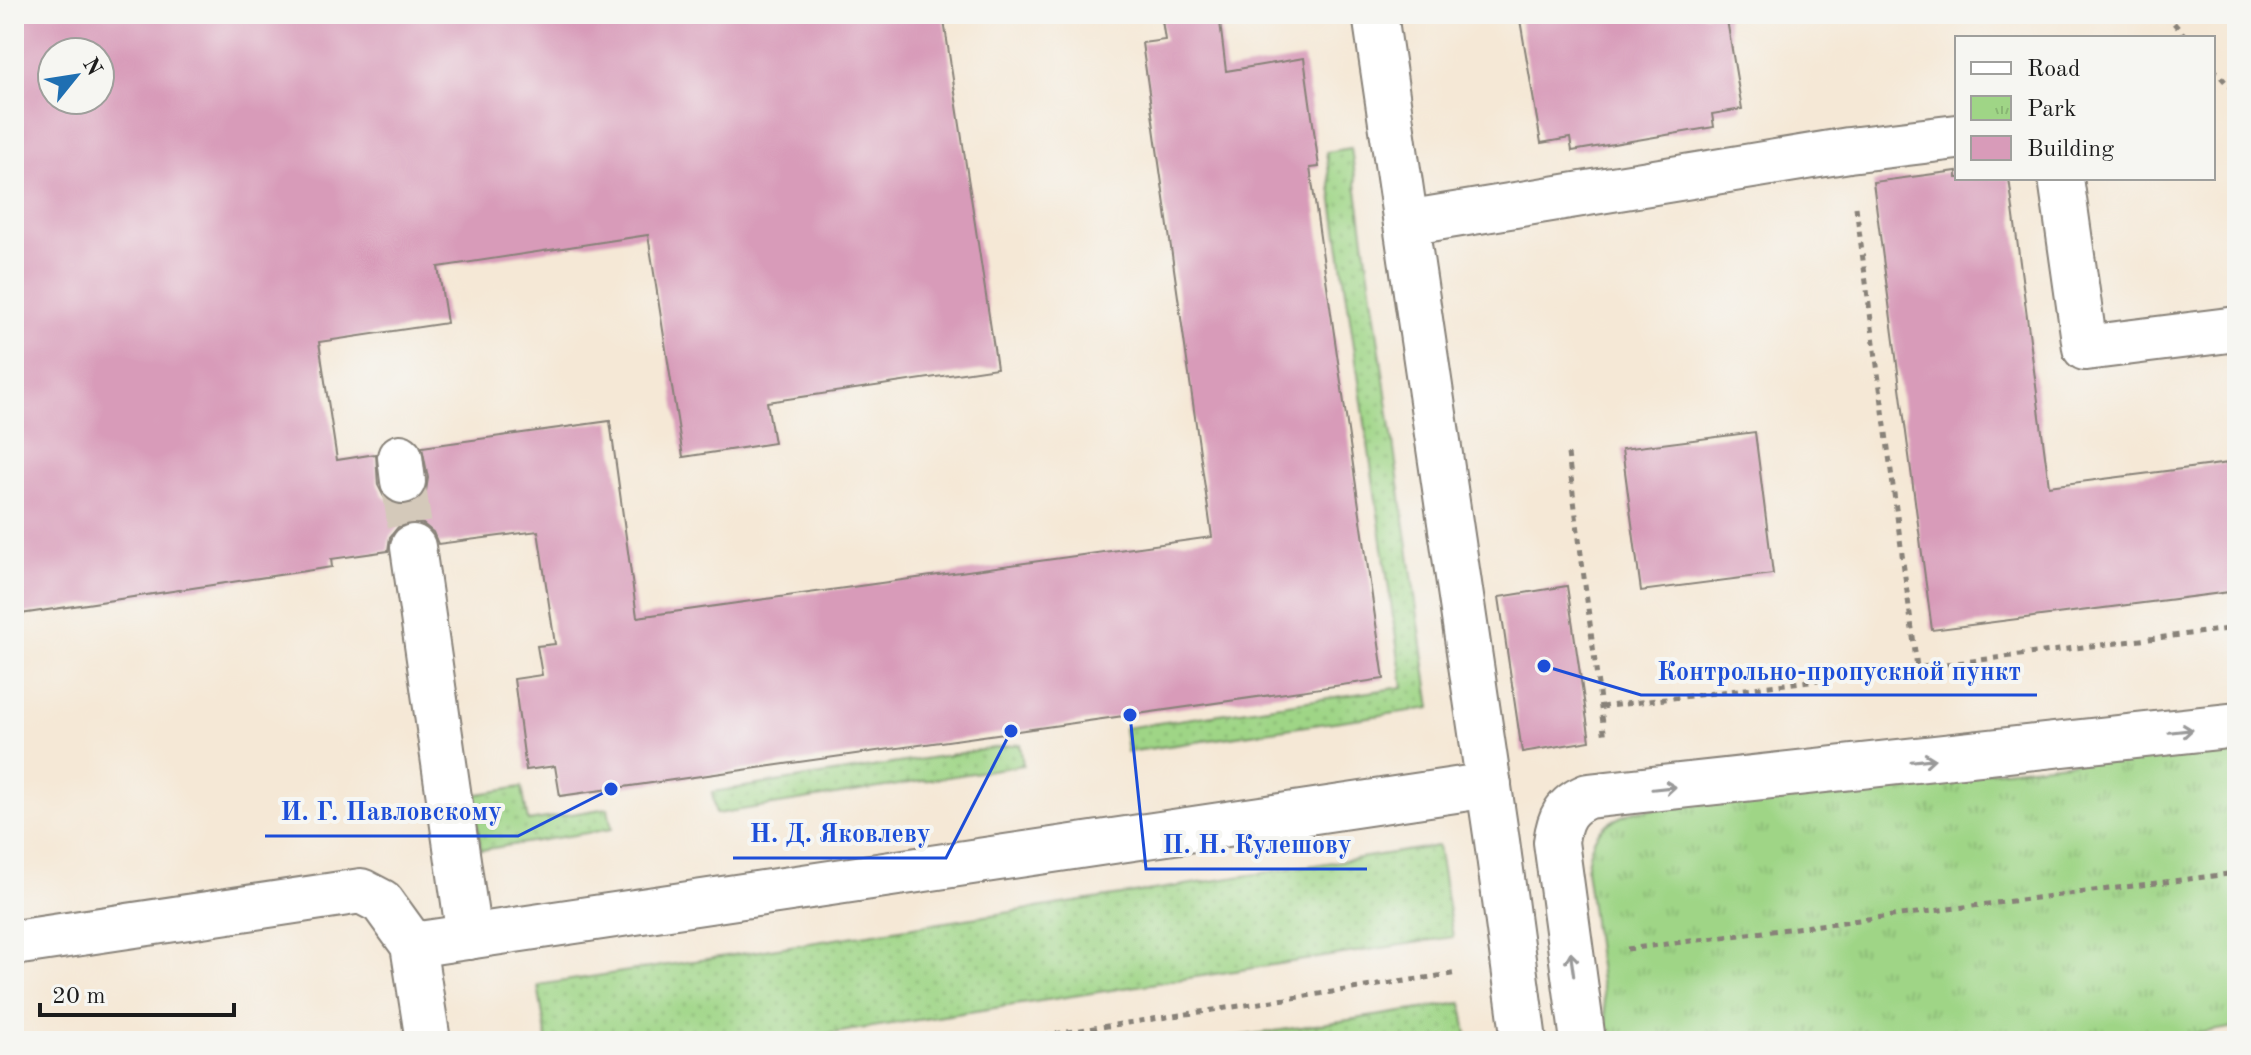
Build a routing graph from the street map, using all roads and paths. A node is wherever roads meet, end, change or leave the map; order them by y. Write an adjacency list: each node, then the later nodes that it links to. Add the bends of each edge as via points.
1 (1375, 14): 9 (lane)
2 (2166, 14): 3 (path)
3 (2185, 36)
4 (2215, 70): 5 (path)
5 (2237, 95)
6 (1955, 137): 7 (lane)
7 (1849, 150): 9 (lane); 14 (path)
8 (2061, 180): 10 (lane, via 2085,348)
9 (1406, 223): 16 (lane)
10 (2237, 329)
11 (1568, 454): 14 (path, via 1601,707)
12 (413, 547): 18 (lane)
13 (2237, 628): 14 (path)
14 (1917, 667)
15 (2237, 725): 21 (lane, one-way to 15, via 1556,842 1563,813 1588,796)
16 (1489, 785): 18 (lane); 22 (lane)
17 (2237, 873): 21 (path)
18 (469, 937): 20 (lane)
19 (14, 943): 20 (lane, via 361,891 382,902)
20 (413, 945): 23 (lane)
21 (1571, 957): 26 (lane, one-way to 21)
22 (1515, 965): 24 (path); 25 (lane)
23 (428, 1041)
24 (1008, 1041)
25 (1524, 1041)
26 (1583, 1041)

